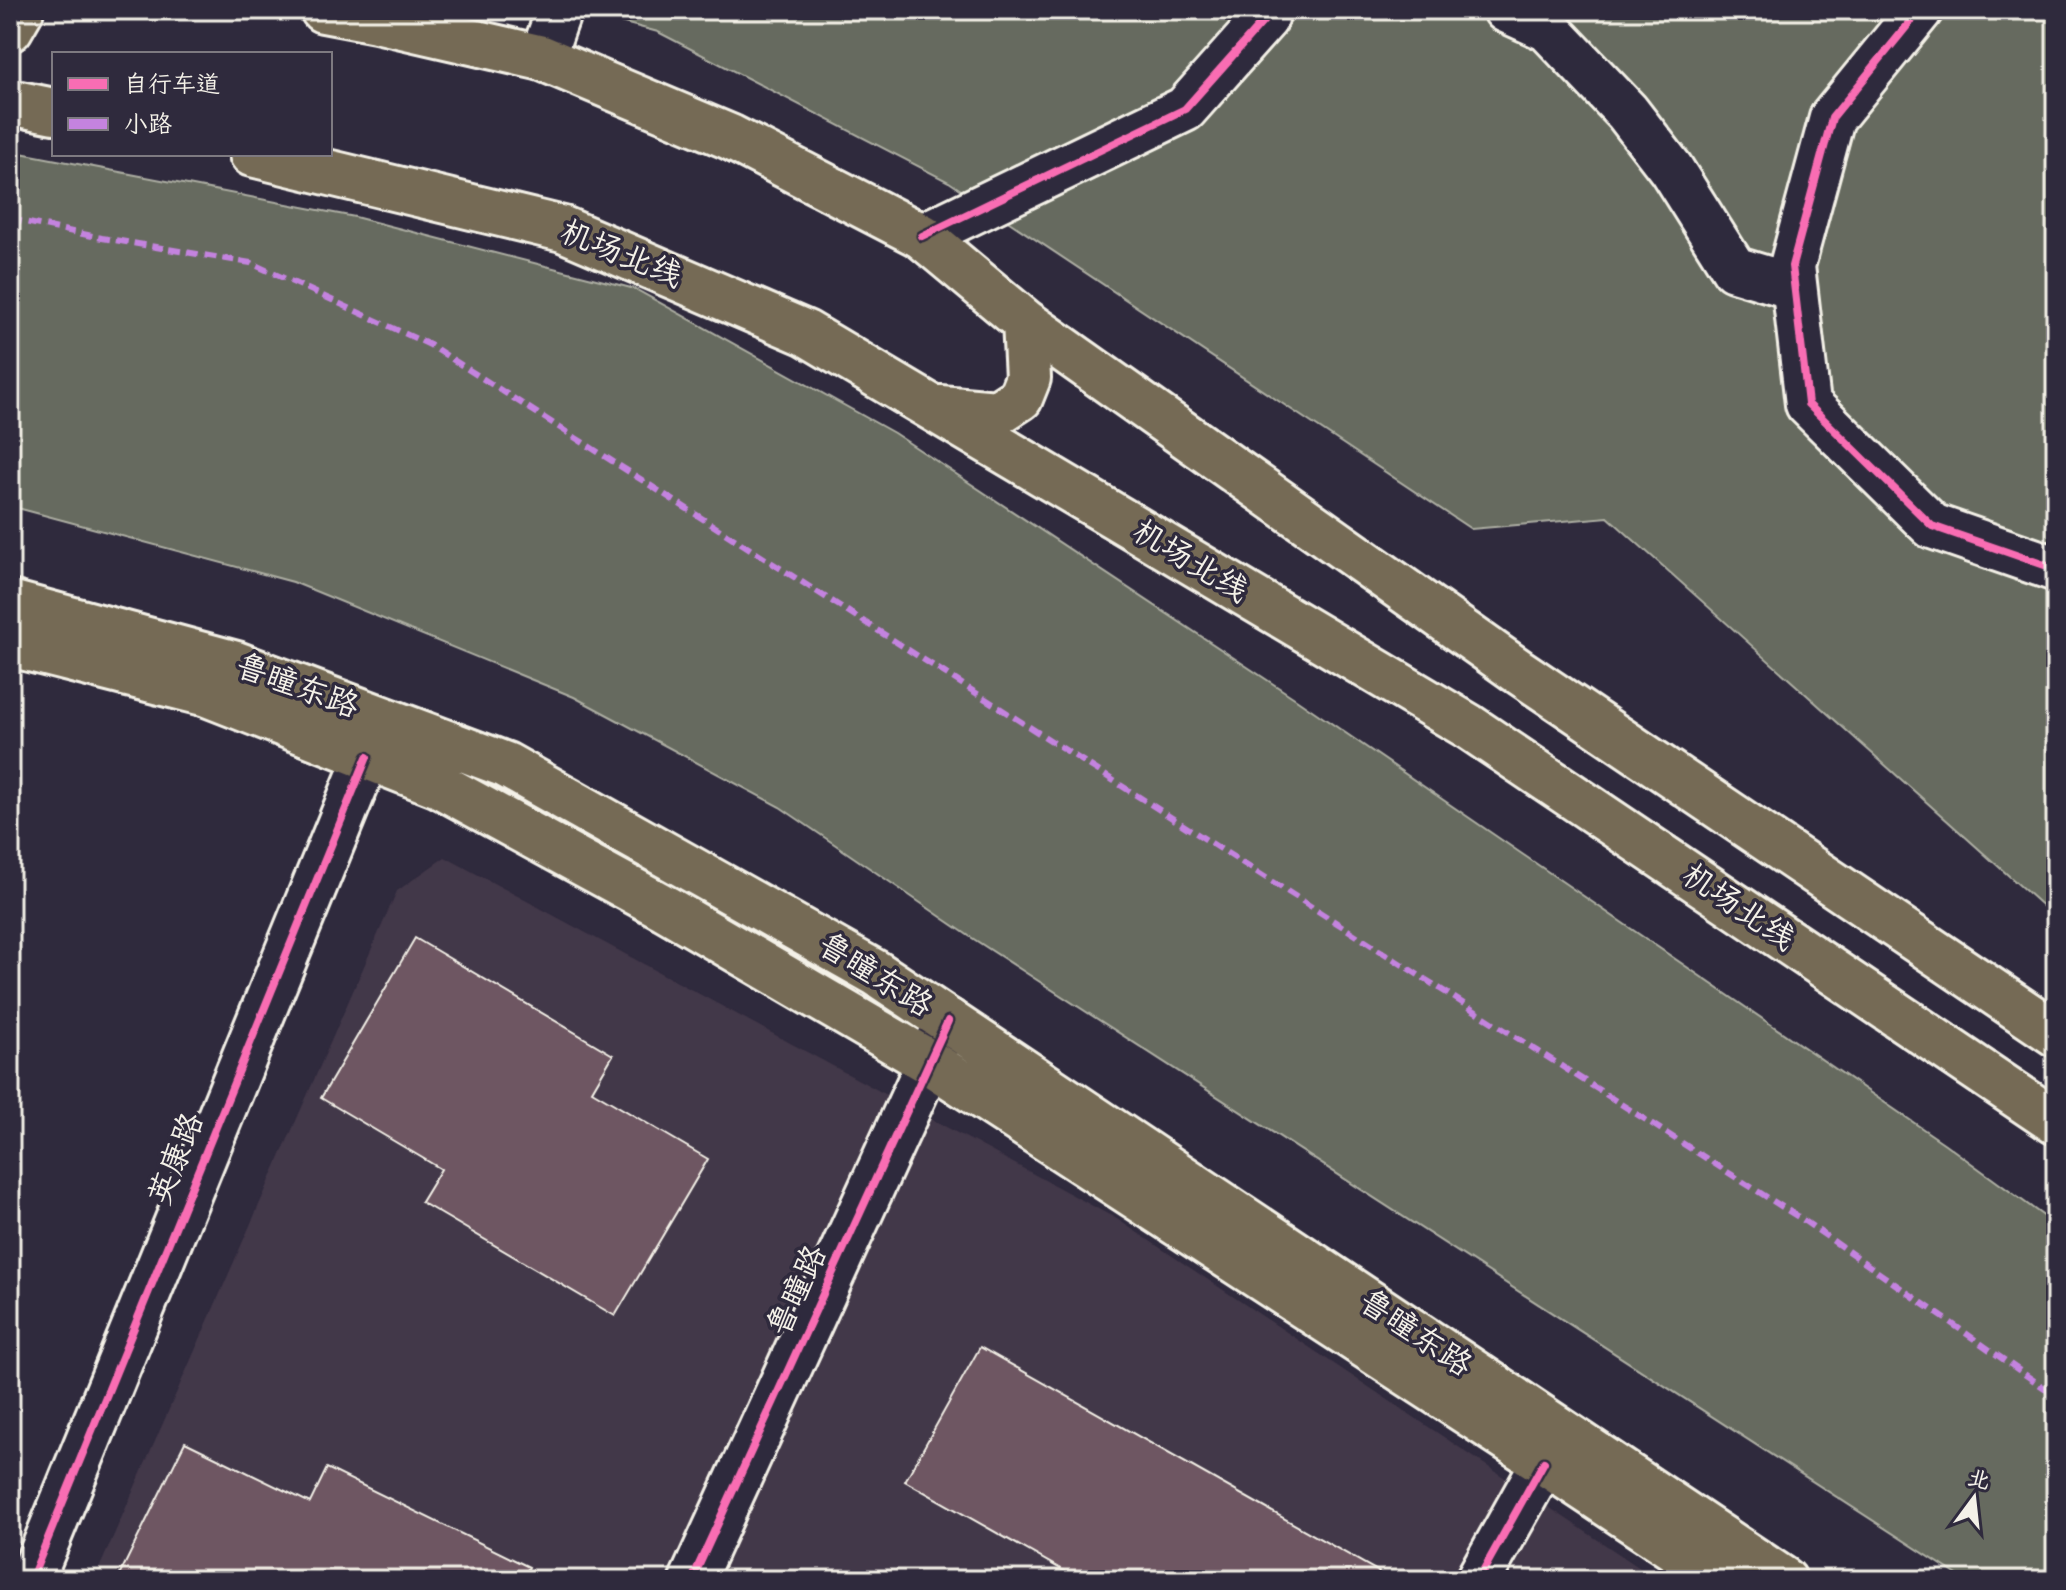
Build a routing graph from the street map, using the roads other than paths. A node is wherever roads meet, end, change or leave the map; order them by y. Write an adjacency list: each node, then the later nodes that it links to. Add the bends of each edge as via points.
1 (21, 10): 7 (main road)
2 (323, 10): 8 (main road)
3 (559, 10): 8 (street)
4 (1268, 10): 10 (street, via 1185,109)
5 (1506, 10): 11 (street, via 1548,29 1627,112 1671,169 1734,269)
6 (1920, 10): 11 (street, via 1832,118 1792,266)
7 (10, 29)
8 (542, 58): 10 (main road, via 730,137)
9 (260, 156): 13 (main road, 机场北线, via 563,229 806,333)
10 (922, 236): 12 (main road)
11 (1794, 287): 14 (street, via 1808,404 1932,526)
12 (1025, 322): 13 (main road, via 1028,378 1020,398 997,413); 19 (main road, via 1518,671)
13 (930, 407): 21 (main road, 机场北线, via 1468,726)
14 (2056, 569)
15 (10, 603): 18 (main road, 鲁瞳东路, via 236,664 506,765 876,973)
16 (10, 644): 17 (main road, 鲁瞳东路, via 207,694)
17 (367, 757): 20 (main road, 鲁瞳东路, via 439,785 506,821); 23 (street, 英康路)
18 (948, 1021): 20 (street, 鲁瞳路); 27 (main road, 鲁瞳东路)
19 (2056, 1034)
20 (929, 1062): 22 (main road, 鲁瞳东路); 24 (street, 鲁瞳路)
21 (2056, 1122)
22 (1544, 1462): 25 (street); 26 (main road, 鲁瞳东路)
23 (31, 1580)
24 (692, 1580)
25 (1478, 1580)
26 (1722, 1580)
27 (1784, 1580)

